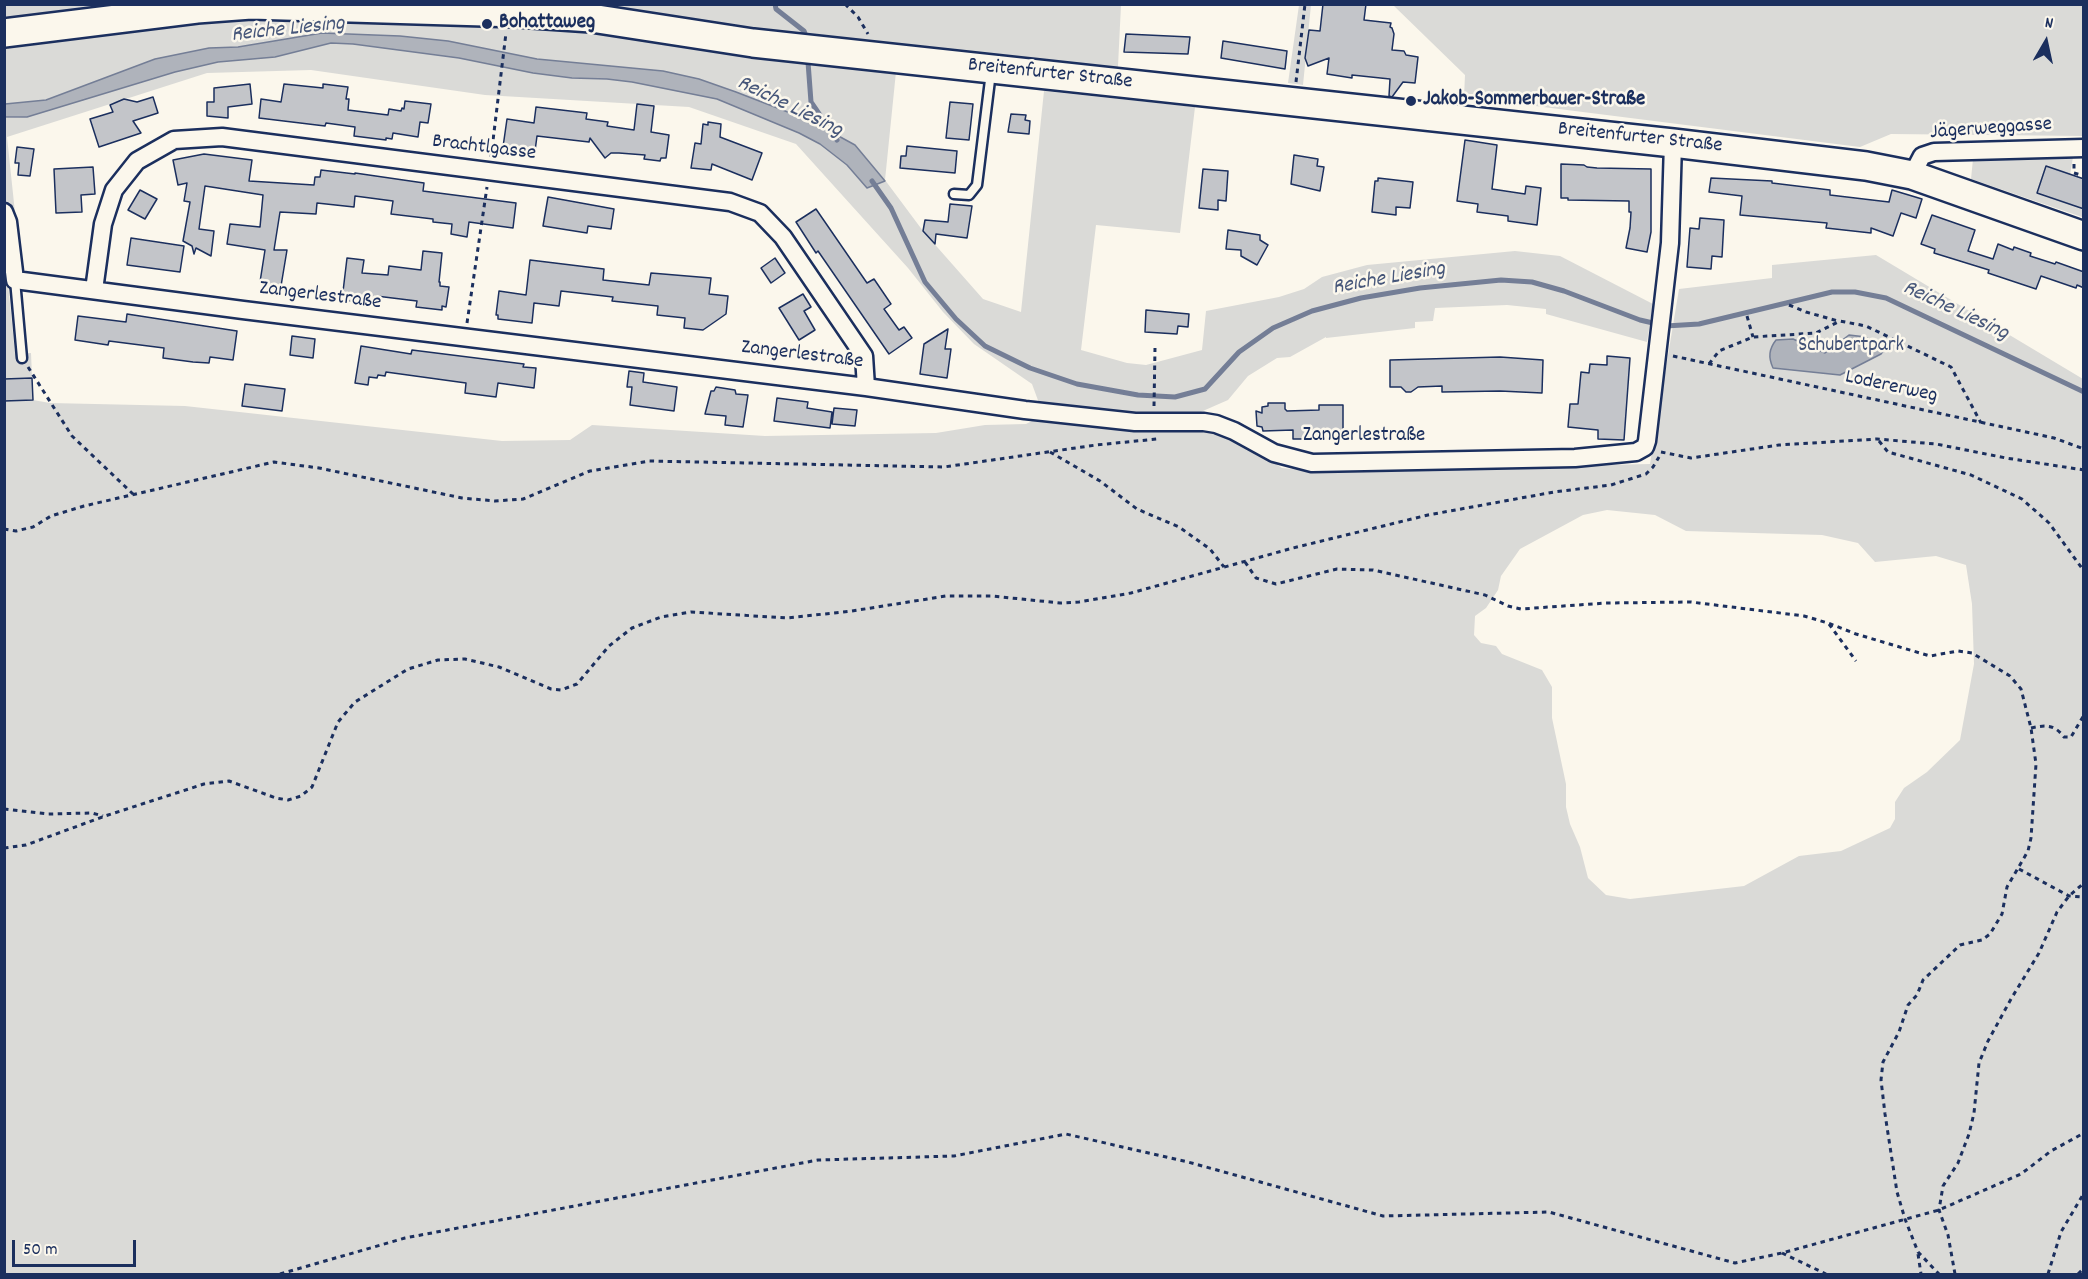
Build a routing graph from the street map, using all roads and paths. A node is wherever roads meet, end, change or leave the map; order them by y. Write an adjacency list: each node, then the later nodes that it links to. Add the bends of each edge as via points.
1 (845, 4): 5 (path, via 871,38)
2 (1305, 4): 7 (path)
3 (4, 33): 5 (main road, Breitenfurter Straße, via 251,5 591,18 753,43)
4 (504, 44): 10 (path)
5 (872, 55): 6 (main road, Breitenfurter Straße)
6 (992, 68): 7 (main road, Breitenfurter Straße); 13 (lane, via 977,185 969,195)
7 (1293, 101): 8 (main road, Breitenfurter Straße)
8 (1673, 143): 11 (main road, Breitenfurter Straße); 24 (street, via 1671,243)
9 (2079, 154): 11 (street, Jägerweggasse, via 1934,152 1922,156); 12 (path, via 2074,173)
10 (489, 172): 17 (street, Brachtlgasse, via 222,137 174,140 137,161 114,190 103,224); 21 (path); 27 (street, Brachtlgasse, via 730,202 760,213 783,237 864,356)
11 (1911, 175): 15 (main road, Breitenfurter Straße)
12 (2084, 176)
13 (954, 194)
14 (4, 212): 16 (street)
15 (2084, 236)
16 (15, 280): 17 (street, Zangerlestraße); 25 (lane)
17 (94, 290): 21 (street, Zangerlestraße)
18 (1789, 305): 20 (path)
19 (1747, 316): 22 (path)
20 (1840, 321): 22 (path, via 1816,333); 29 (path, via 1866,326 1951,367)
21 (465, 337): 27 (street, Zangerlestraße)
22 (1753, 337): 26 (path, via 1719,351)
23 (1155, 348): 28 (path)
24 (1657, 349): 26 (path, Lodererweg); 32 (street, via 1647,441)
25 (22, 358): 36 (path, via 72,436)
26 (1709, 364): 29 (path, Lodererweg)
27 (866, 387): 32 (street, Zangerlestraße, via 1135,422 1216,424 1274,453 1312,463 1575,458)
28 (1154, 410)
29 (1981, 423): 33 (path, Lodererweg, via 2054,438)
30 (1161, 438): 34 (path)
31 (1877, 439): 32 (path, via 1779,445 1691,458); 35 (path, via 1936,444); 40 (path, via 1888,452 1971,475 2022,499 2049,523)
32 (1652, 449): 38 (path, via 1653,467 1646,474 1611,485 1428,515)
33 (2084, 449)
34 (1050, 452): 36 (path, via 944,467 649,461 590,471 523,499 495,501 274,462); 39 (path, via 1100,481 1137,509 1179,527 1209,549)
35 (2084, 470)
36 (133, 494): 37 (path, via 51,516 33,527)
37 (4, 529)
38 (1245, 561): 39 (path); 41 (path, via 1256,578 1276,584 1337,569 1373,570 1485,596 1521,609 1691,602)
39 (1224, 567): 46 (path, via 1131,593 1079,602 946,596 787,618 691,612 661,617 632,628 609,646 577,684 561,690 500,667 465,659 438,660 408,669 355,702 338,722 312,787 301,796 276,798 241,784 219,781)
40 (2084, 571)
41 (1828, 622): 42 (path); 44 (path, via 1930,656 1958,651 1988,661 2021,689)
42 (1856, 661)
43 (2084, 716): 44 (path, via 2071,737 2064,737 2048,725)
44 (2031, 728): 48 (path, via 2036,764 2031,838)
45 (4, 809): 46 (path)
46 (105, 816): 47 (path, via 26,845)
47 (4, 848)
48 (2019, 869): 50 (path); 55 (path, via 2007,887 2002,914 1990,934 1960,945 1923,980 1884,1057 1881,1080 1885,1114)
49 (2084, 883): 50 (path)
50 (2069, 896): 51 (path); 54 (path, via 1988,1041 1979,1063 1969,1134 1958,1163 1943,1186)
51 (2084, 897)
52 (2084, 1132): 54 (path, via 2021,1174)
53 (2084, 1193): 64 (path, via 2061,1232)
54 (1938, 1210): 55 (path); 63 (path, via 1948,1235)
55 (1905, 1220): 56 (path); 57 (path)
56 (1918, 1252): 61 (path); 62 (path)
57 (1782, 1253): 59 (path, via 1735,1263 1549,1212 1383,1216 1188,1162 1066,1134 954,1156 818,1160 405,1238); 60 (path)
58 (2084, 1268): 65 (path)
59 (280, 1275)
60 (1826, 1275)
61 (1922, 1275)
62 (1939, 1275)
63 (1955, 1275)
64 (2048, 1275)
65 (2078, 1275)

